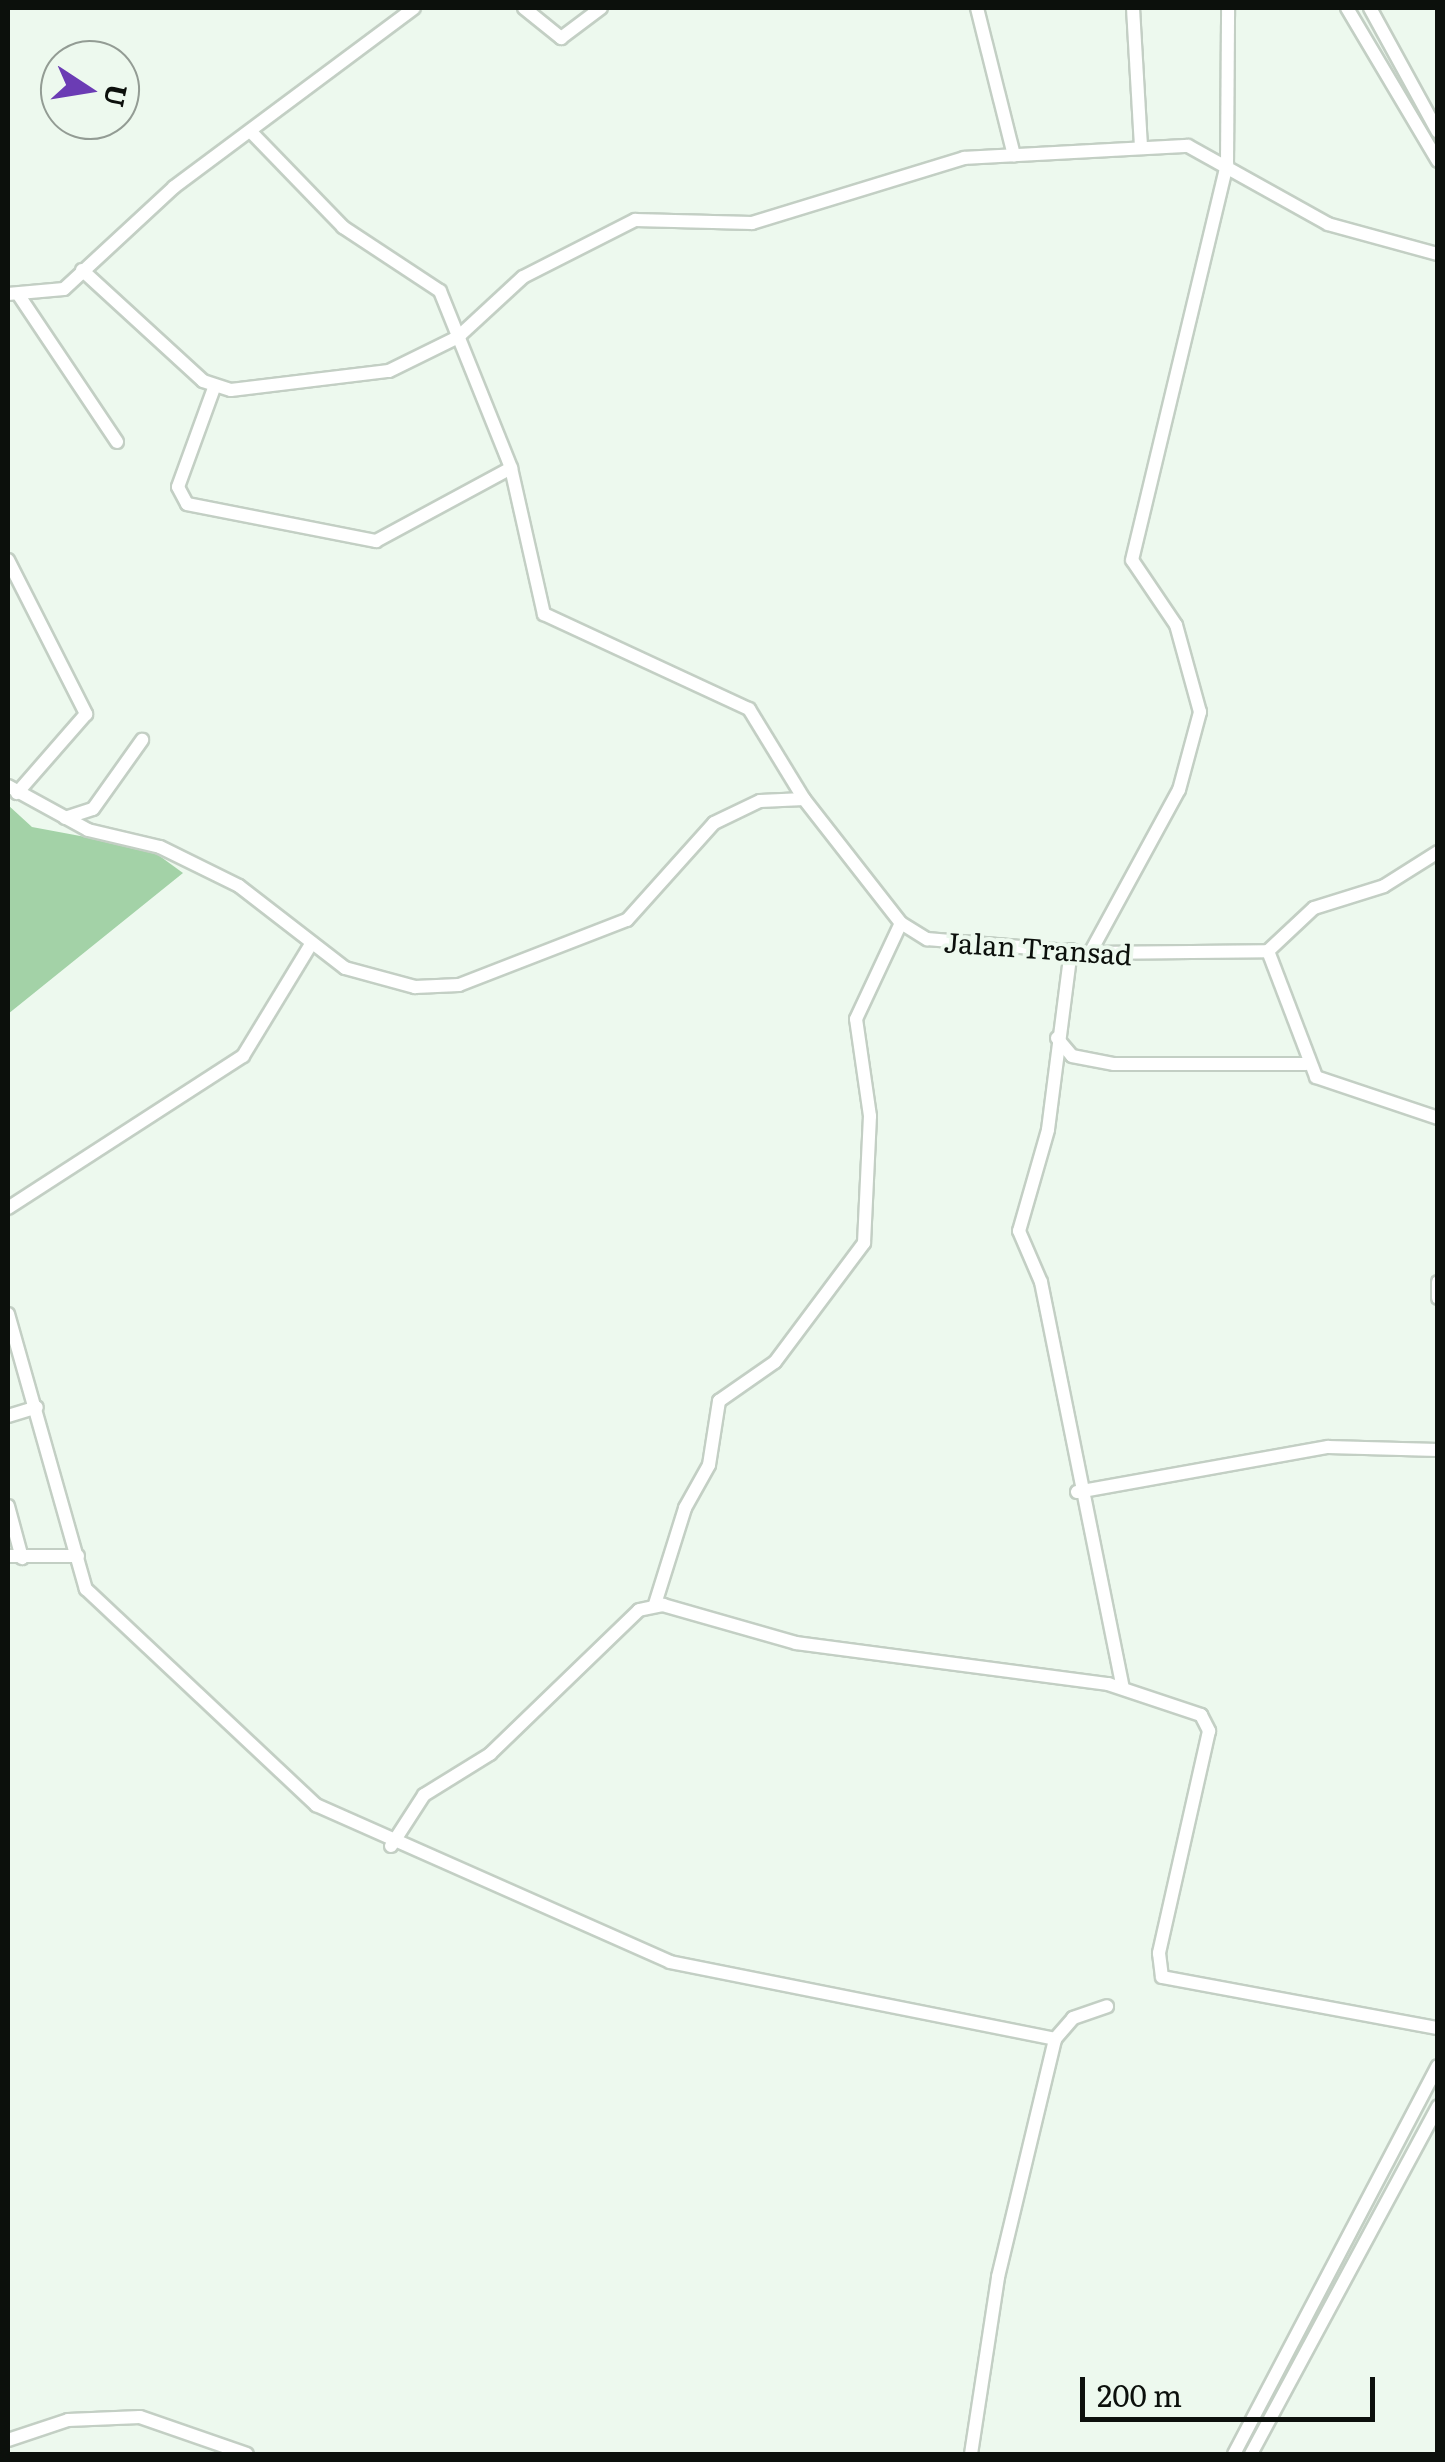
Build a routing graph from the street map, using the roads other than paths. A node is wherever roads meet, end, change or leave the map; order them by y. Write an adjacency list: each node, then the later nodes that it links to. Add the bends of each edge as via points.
1 (414, 8): 9 (street)
2 (524, 8): 3 (street, via 561,38)
3 (601, 8)
4 (977, 8): 12 (street)
5 (1133, 8): 11 (street)
6 (1228, 8): 14 (street)
7 (1348, 8): 13 (street)
8 (1370, 8): 10 (street)
9 (252, 132): 16 (street); 18 (street, via 342,228 435,284)
10 (1438, 132)
11 (1141, 146): 12 (street); 14 (street, via 1188,146)
12 (1014, 154): 18 (street, via 964,158 752,223 635,220 523,277)
13 (1438, 161)
14 (1227, 164): 15 (street, via 1328,224); 32 (street, via 1132,560 1173,619 1200,712 1178,790)
15 (1438, 254)
16 (82, 270): 17 (street, via 58,292); 19 (street)
17 (13, 294): 20 (street)
18 (458, 337): 19 (street, via 346,382); 21 (street)
19 (214, 388): 21 (street, via 178,487 187,504 376,541)
20 (117, 442)
21 (511, 468): 25 (street, via 544,614 749,709)
22 (8, 560): 24 (street, via 86,714)
23 (142, 740): 26 (street, via 93,809)
24 (12, 789): 26 (street)
25 (804, 799): 28 (street); 29 (street, via 732,810 627,920 459,984 382,982)
26 (65, 818): 29 (street, via 223,878)
27 (1438, 852): 31 (street, via 1384,886 1314,908)
28 (901, 923): 30 (street, Jalan Transad, via 927,939); 48 (street, via 856,1023 870,1116 864,1244 775,1362 720,1401 709,1465 685,1508)
29 (310, 946): 36 (street, via 243,1056)
30 (1070, 950): 32 (street, Jalan Transad); 33 (street)
31 (1268, 951): 32 (street, Jalan Transad); 34 (street)
32 (1090, 952)
33 (1057, 1038): 34 (street, via 1072,1056 1114,1064); 43 (street, via 1048,1130 1019,1230 1041,1282)
34 (1306, 1064): 35 (street, via 1330,1088)
35 (1438, 1118)
36 (8, 1208)
37 (1438, 1282): 38 (street)
38 (1438, 1298)
39 (8, 1314): 40 (street)
40 (37, 1407): 41 (street); 46 (street)
41 (8, 1416)
42 (1438, 1450): 43 (street, via 1328,1447)
43 (1077, 1492): 49 (street)
44 (8, 1506): 47 (street)
45 (8, 1556): 47 (street)
46 (78, 1556): 47 (street); 50 (street, via 92,1596 303,1796)
47 (22, 1558)
48 (655, 1604): 49 (street, via 796,1643); 50 (street, via 553,1686 490,1754 424,1795)
49 (1123, 1687): 52 (street, via 1208,1721 1159,1954 1162,1977)
50 (391, 1846): 53 (street, via 670,1962)
51 (1107, 2006): 53 (street, via 1073,2018)
52 (1438, 2028)
53 (1056, 2039): 58 (street, via 1023,2170)
54 (1438, 2066): 59 (street)
55 (1438, 2106): 60 (street)
56 (8, 2440): 57 (street, via 68,2420 140,2418)
57 (247, 2454)
58 (971, 2454)
59 (1234, 2454)
60 (1252, 2454)

